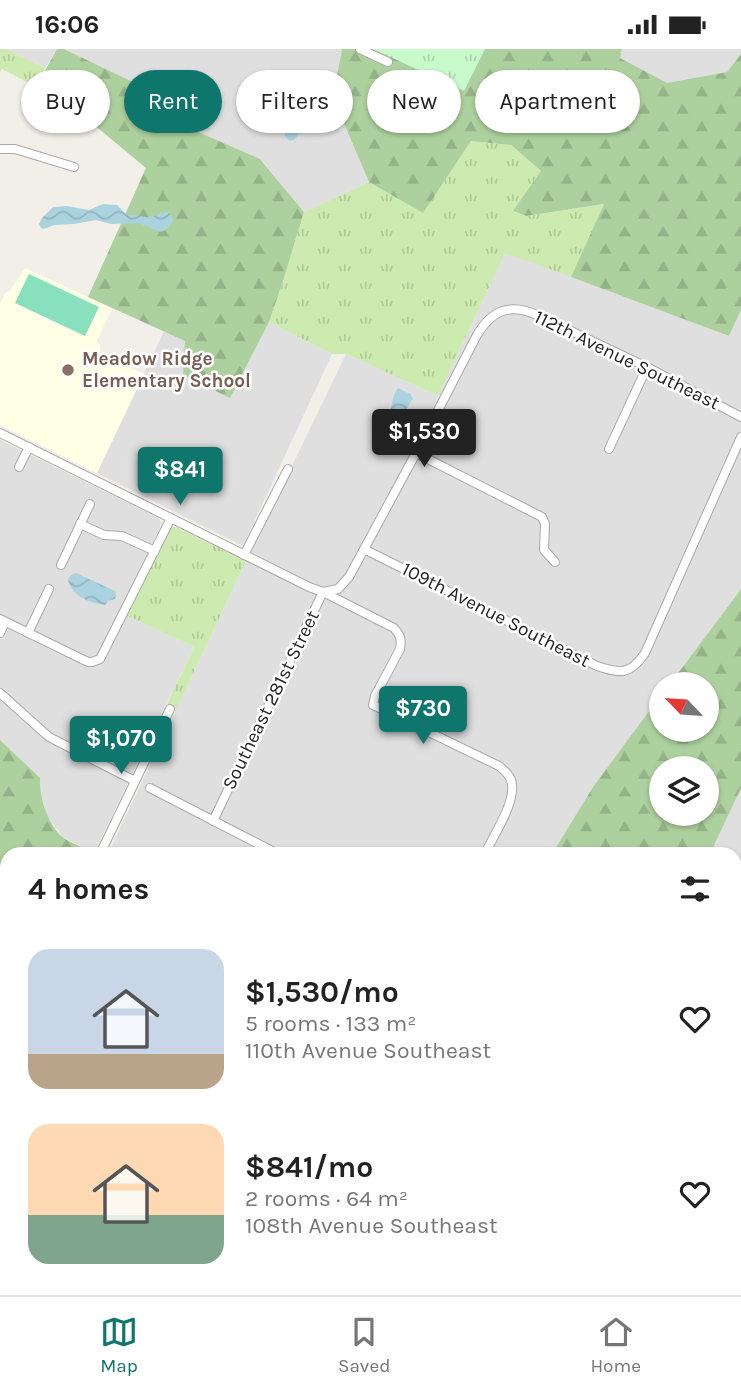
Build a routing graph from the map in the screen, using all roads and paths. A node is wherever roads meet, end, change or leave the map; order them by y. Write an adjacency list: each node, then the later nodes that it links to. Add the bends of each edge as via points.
1 (360, 49): 2 (street)
2 (388, 62)
3 (0, 149): 4 (street, via 15,149)
4 (74, 167)
5 (512, 309): 6 (street, 112th Avenue Southeast, via 537,314); 12 (street, Southeast 281st Street, via 497,313 483,325)
6 (646, 367): 7 (street, 112th Avenue Southeast); 11 (street)
7 (741, 417)
8 (0, 433): 10 (street)
9 (741, 437): 18 (street, 109th Avenue Southeast, via 645,653 630,670 597,666)
10 (29, 447): 13 (street); 16 (street)
11 (609, 449)
12 (416, 453): 18 (street, Southeast 281st Street); 21 (street, via 542,517 544,550)
13 (19, 467)
14 (288, 469): 20 (street)
15 (90, 504): 17 (street)
16 (171, 518): 19 (street); 20 (street)
17 (80, 524): 19 (street); 22 (street)
18 (364, 549): 24 (street, Southeast 281st Street, via 343,585)
19 (155, 551): 27 (street, via 100,659 88,662)
20 (244, 555): 24 (street)
21 (555, 562)
22 (61, 565)
23 (49, 589): 27 (street)
24 (323, 592): 32 (street, Southeast 281st Street); 35 (street, via 401,635 400,649 373,705 508,773 512,784 509,804)
25 (3, 621): 26 (street); 27 (street)
26 (0, 633)
27 (28, 633)
28 (0, 693): 30 (street, via 49,737)
29 (170, 709): 30 (street)
30 (135, 781): 33 (street)
31 (150, 788): 32 (street)
32 (213, 821): 34 (street)
33 (103, 847)
34 (264, 847)
35 (488, 847)

